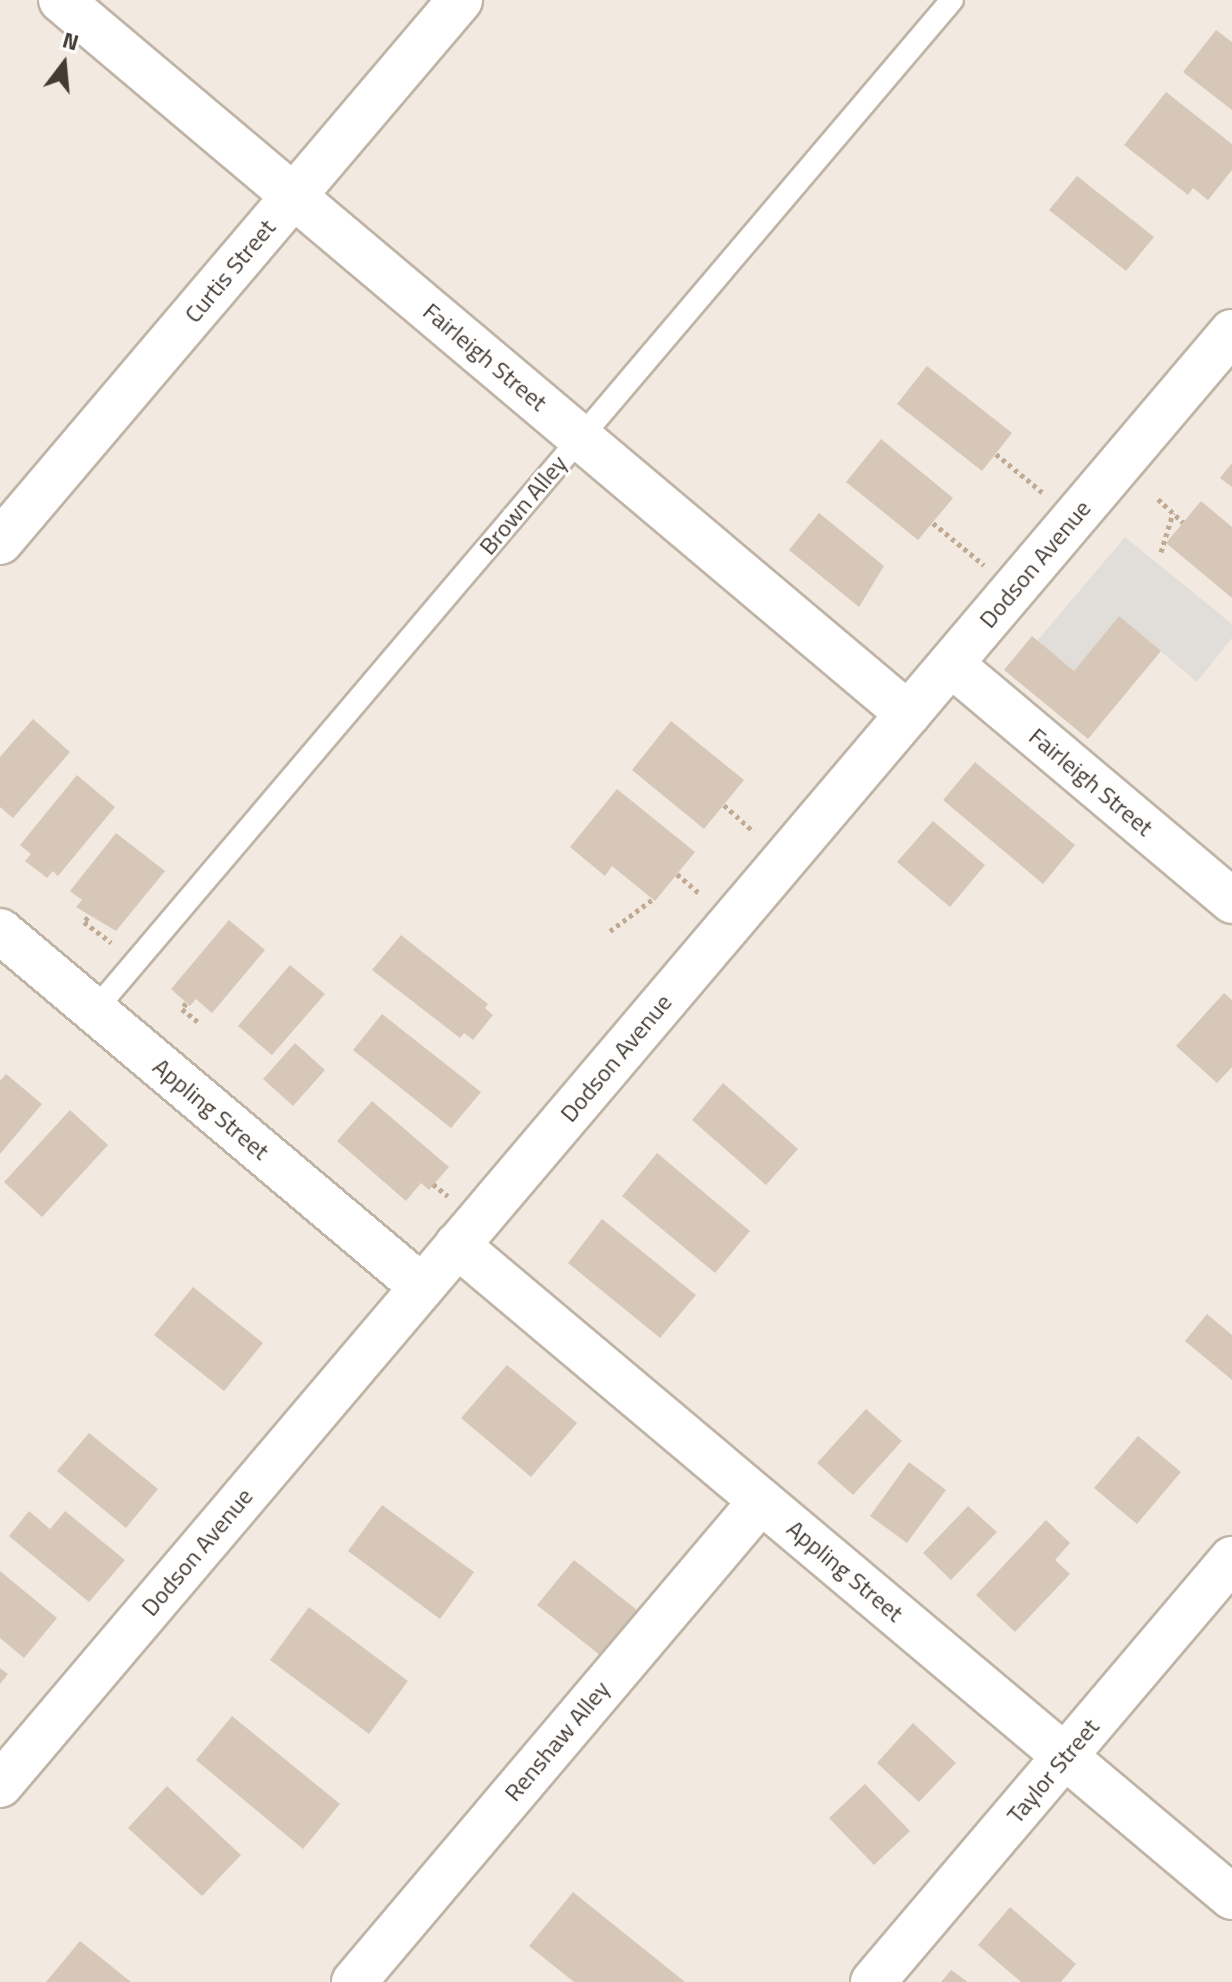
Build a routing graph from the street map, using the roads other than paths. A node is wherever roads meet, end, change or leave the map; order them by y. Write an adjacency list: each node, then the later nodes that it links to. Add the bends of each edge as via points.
1 (61, 0): 4 (street, Fairleigh Street)
2 (460, 0): 4 (street, Curtis Street)
3 (952, 0): 6 (lane, Brown Alley)
4 (294, 196): 6 (street, Fairleigh Street); 7 (street, Curtis Street)
5 (1232, 332): 8 (street, Dodson Avenue)
6 (581, 438): 9 (street, Fairleigh Street); 12 (lane, Brown Alley)
7 (0, 542)
8 (951, 664): 9 (street, Dodson Avenue); 10 (street, Fairleigh Street)
9 (908, 714): 13 (street, Dodson Avenue)
10 (1232, 901)
11 (0, 931): 12 (street, Appling Street)
12 (94, 1011): 14 (street, Appling Street)
13 (457, 1245): 14 (street, Dodson Avenue); 15 (street, Appling Street)
14 (422, 1287): 18 (street, Dodson Avenue)
15 (761, 1501): 17 (street, Appling Street); 20 (street, Renshaw Alley)
16 (1232, 1559): 17 (street, Taylor Street)
17 (1065, 1756): 19 (street, Appling Street); 21 (street, Taylor Street)
18 (0, 1785)
19 (1232, 1897)
20 (354, 1982)
21 (873, 1982)

